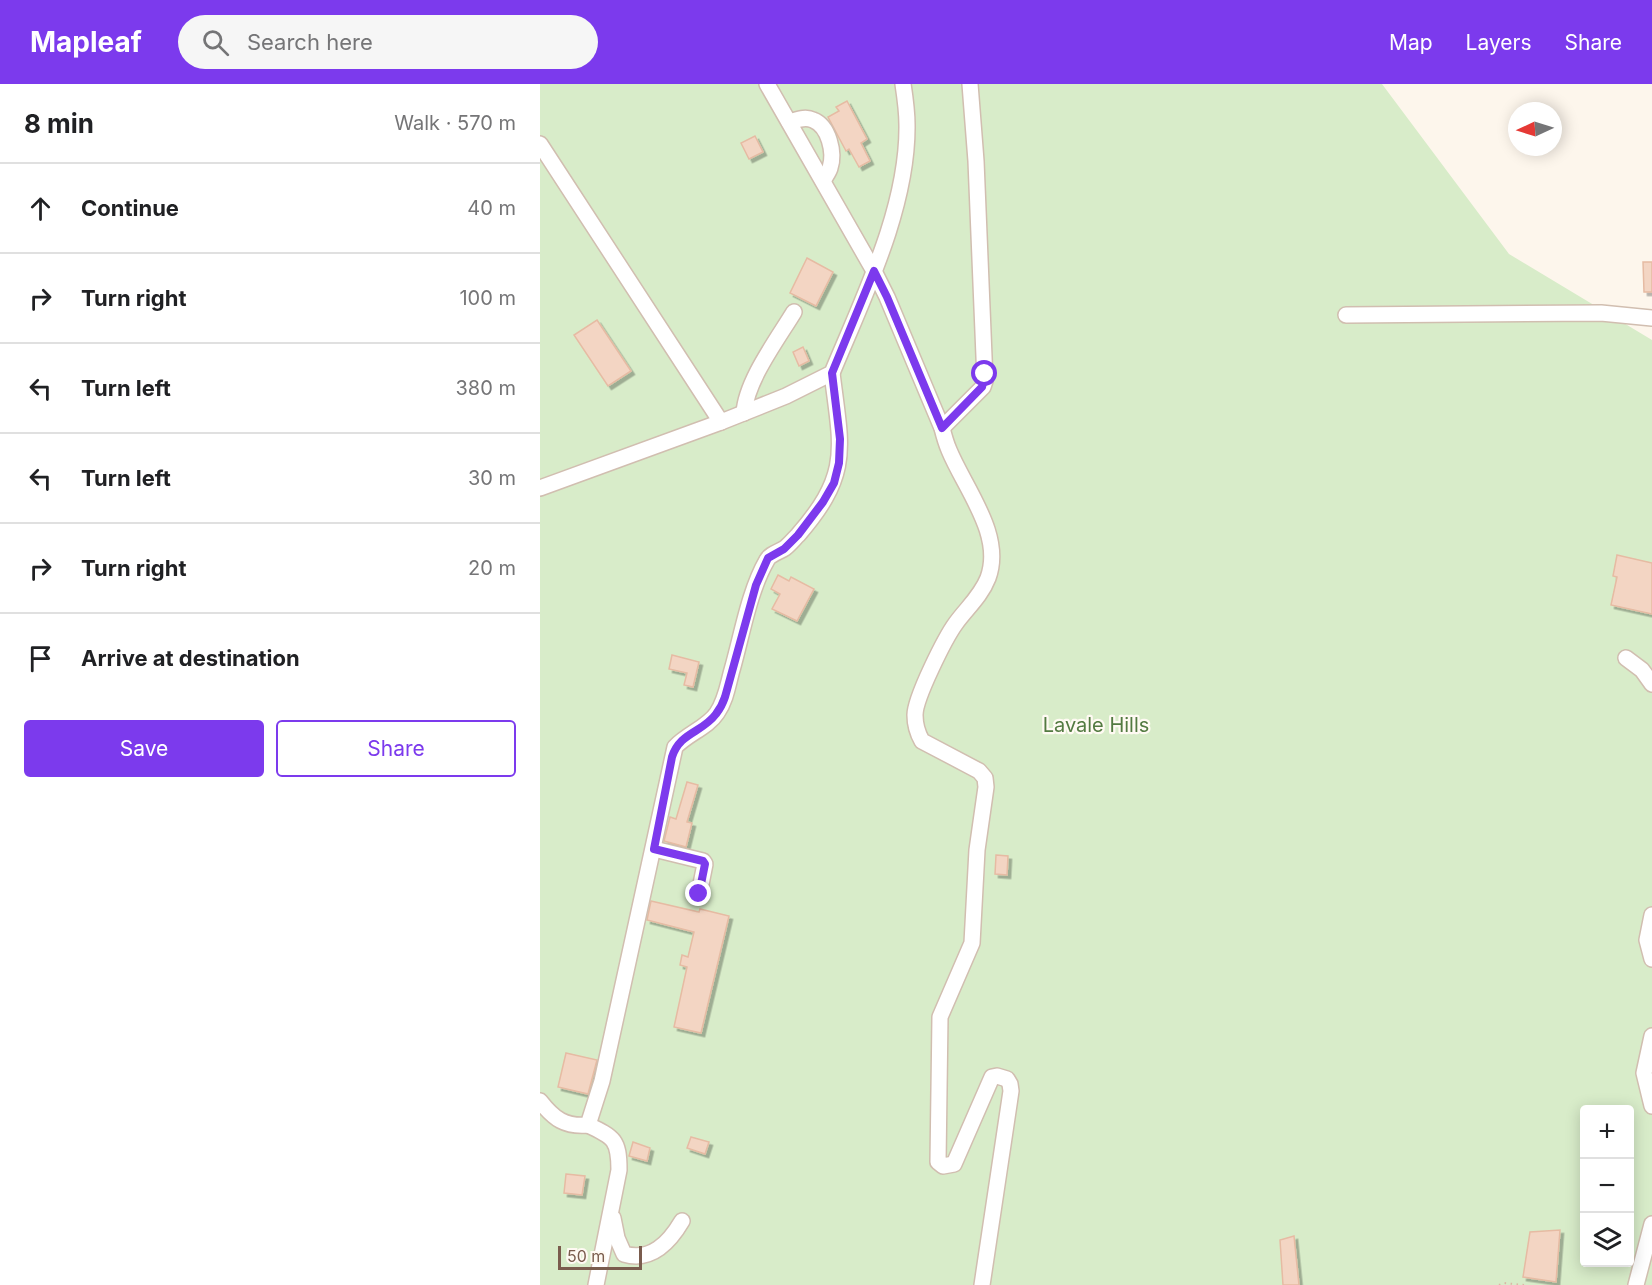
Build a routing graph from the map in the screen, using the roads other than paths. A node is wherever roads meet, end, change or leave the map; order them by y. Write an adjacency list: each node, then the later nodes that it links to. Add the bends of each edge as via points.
1 (767, 84): 4 (street)
2 (903, 84): 7 (street, via 908,124 905,161 898,198)
3 (970, 84): 14 (street, via 985,381)
4 (789, 122): 6 (street); 6 (street, via 814,120 828,136 832,153)
5 (540, 144): 13 (street)
6 (823, 181): 7 (street)
7 (874, 271): 11 (street); 14 (street)
8 (794, 312): 12 (street, via 751,384)
9 (1346, 315): 10 (street, via 1601,313)
10 (1652, 318)
11 (832, 373): 12 (street); 18 (street, via 840,439 834,483 798,535 768,558 716,716 675,747)
12 (744, 413): 13 (street)
13 (721, 422): 15 (street)
14 (942, 428): 30 (street, via 990,537 993,558 985,586 955,625 923,687 915,715 922,741 980,771 986,783 977,850 972,943 940,1017 938,1151 939,1164 954,1164 992,1077 1007,1079 1011,1091)
15 (540, 488)
16 (1626, 658): 17 (street)
17 (1652, 684)
18 (654, 849): 19 (street, via 703,861); 25 (street, via 603,1081)
19 (699, 894)
20 (1652, 915): 21 (street, via 1647,940)
21 (1652, 959)
22 (1652, 1036): 24 (street, via 1644,1073)
23 (540, 1101): 25 (street, via 560,1122)
24 (1652, 1106)
25 (588, 1125): 26 (street, via 609,1135 617,1144 619,1170)
26 (611, 1210): 27 (street, via 624,1254 634,1257 663,1247); 29 (street)
27 (682, 1221)
28 (1652, 1224): 31 (street)
29 (596, 1285)
30 (982, 1285)
31 (1636, 1285)

